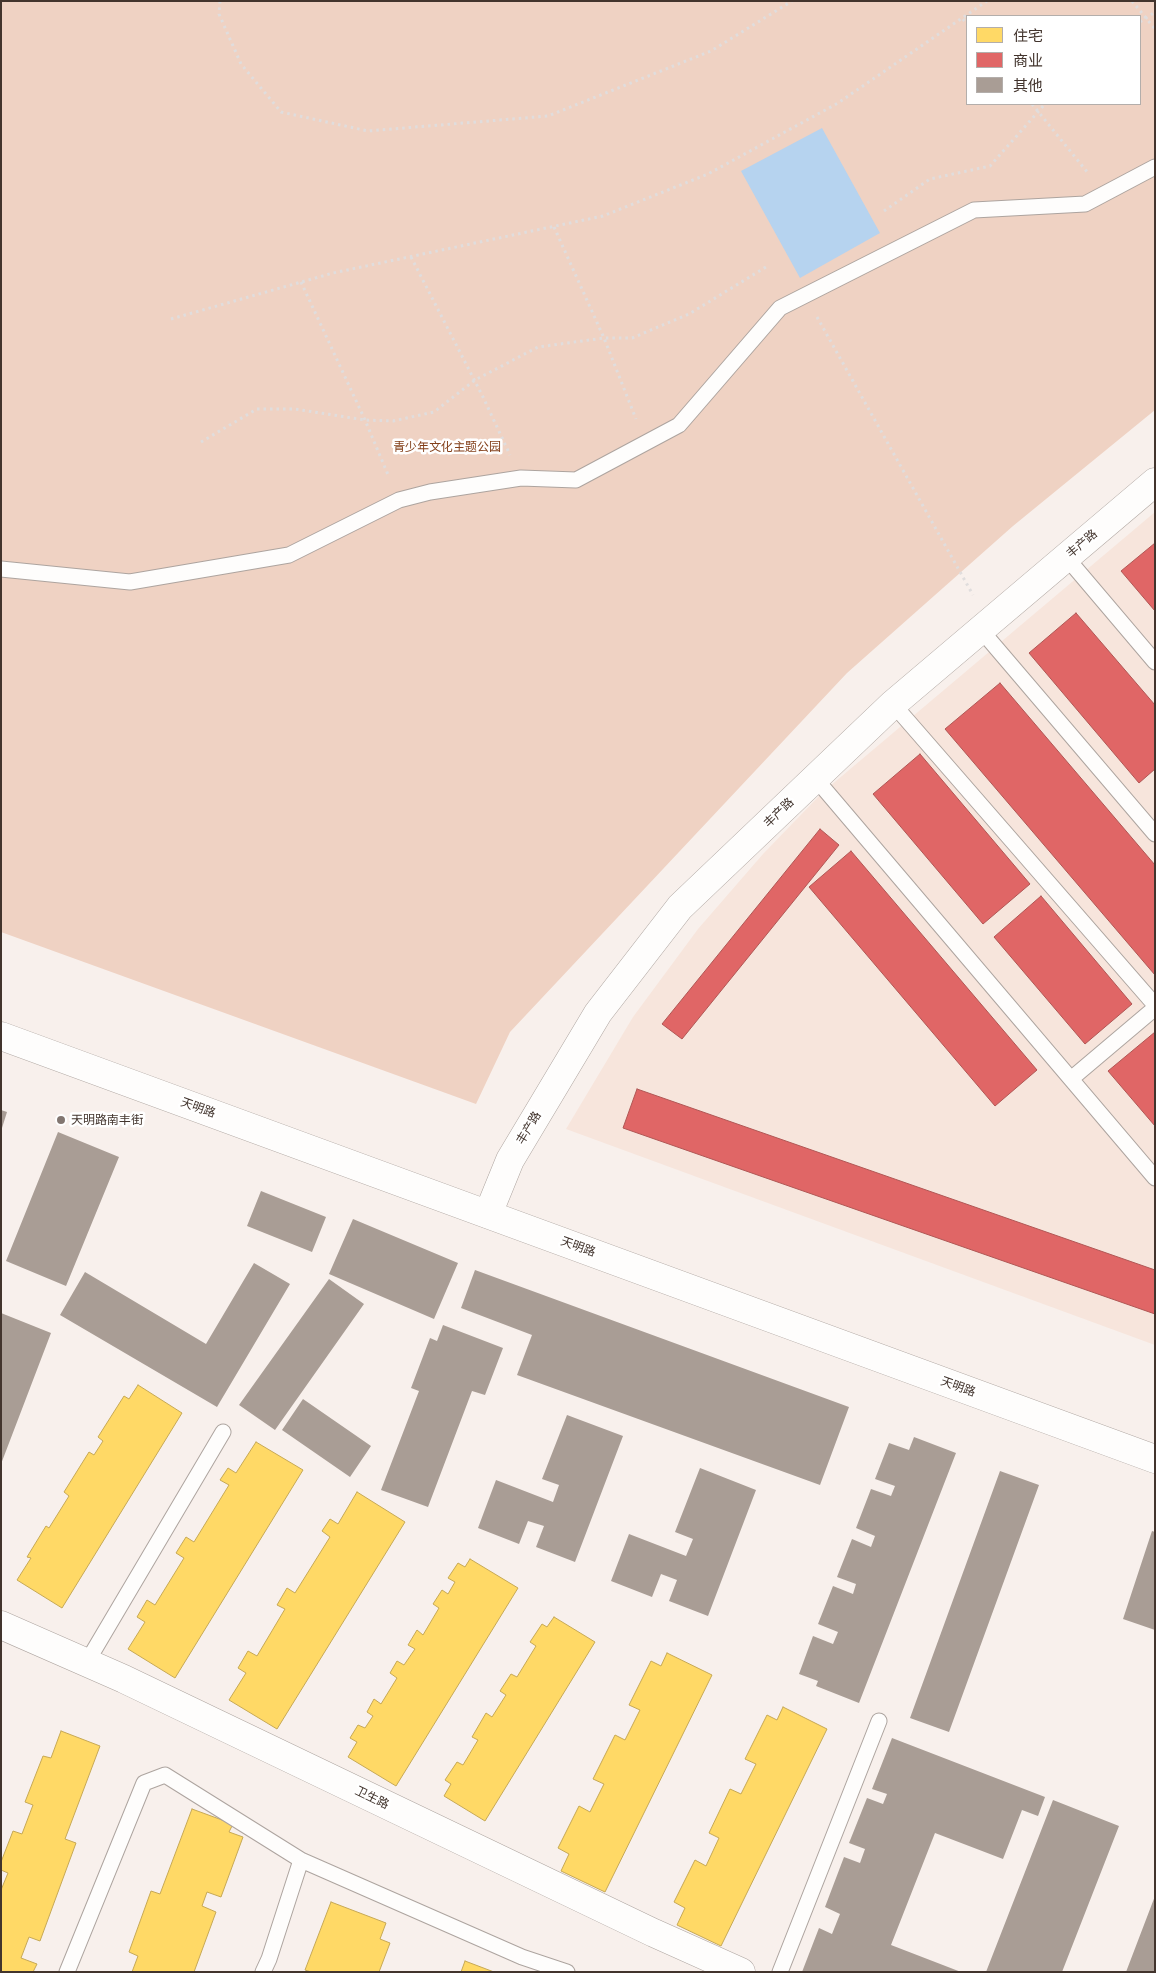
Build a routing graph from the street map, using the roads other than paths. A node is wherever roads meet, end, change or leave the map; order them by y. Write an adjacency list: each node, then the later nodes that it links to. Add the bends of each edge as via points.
1 (1155, 167): 4 (lane, via 1085,204 974,210 780,308 679,425 576,480 521,478 430,492 399,500 288,555 130,582)
2 (1155, 482): 3 (street, 丰产路)
3 (1066, 557): 5 (street, 丰产路); 6 (lane)
4 (1, 569)
5 (985, 627): 7 (street, 丰产路); 9 (lane)
6 (1155, 662)
7 (893, 704): 8 (street, 丰产路); 10 (lane)
8 (815, 778): 13 (lane); 15 (street, 丰产路, via 680,907 598,1013 510,1160)
9 (1155, 834)
10 (1155, 1004)
11 (1155, 1008): 13 (lane)
12 (1, 1036): 15 (street, 天明路)
13 (1071, 1080): 14 (lane)
14 (1155, 1178)
15 (488, 1214): 17 (street, 天明路)
16 (223, 1432): 19 (lane)
17 (1155, 1459)
18 (1, 1625): 19 (street, 卫生路)
19 (87, 1662): 25 (street, 卫生路)
20 (879, 1721): 26 (lane)
21 (301, 1860): 22 (lane, via 165,1775 144,1783); 23 (lane); 24 (lane, via 522,1957)
22 (66, 1972)
23 (263, 1972)
24 (567, 1972)
25 (741, 1972)
26 (780, 1972)

